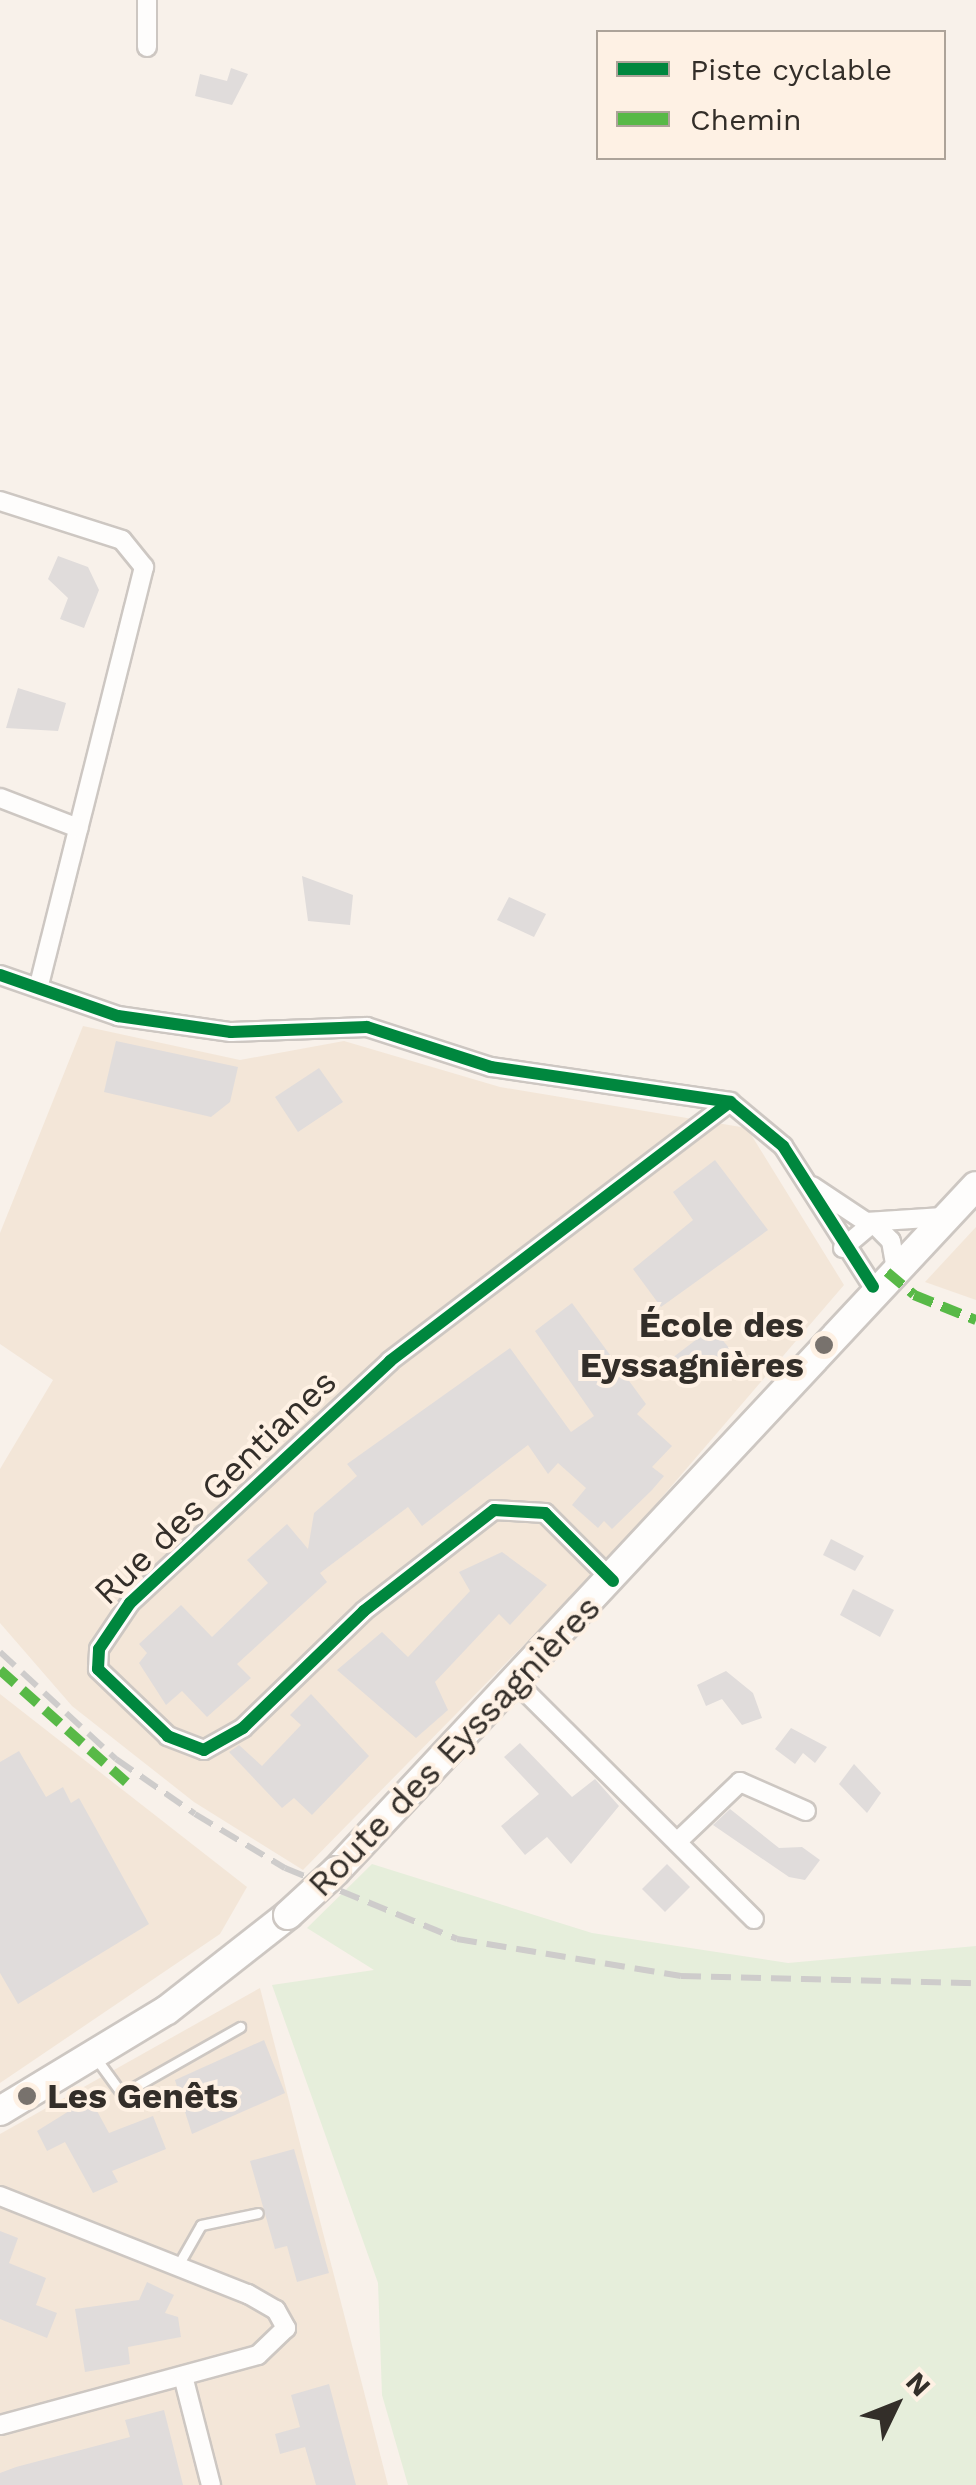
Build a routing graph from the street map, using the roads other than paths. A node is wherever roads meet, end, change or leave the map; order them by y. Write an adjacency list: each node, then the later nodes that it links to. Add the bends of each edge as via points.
1 (147, 0): 2 (street)
2 (147, 47)
3 (0, 501): 5 (street, via 122,540 144,567)
4 (0, 798): 5 (street)
5 (78, 828): 7 (street)
6 (0, 975): 7 (street)
7 (38, 988): 8 (street, via 189,1028 366,1027 490,1067)
8 (730, 1102): 9 (street, via 760,1118); 16 (street, Rue des Gentianes, via 390,1362 130,1603 98,1649 98,1669 168,1736 204,1750 244,1728 364,1611 494,1510 545,1513)
9 (802, 1174): 12 (street, via 842,1213); 13 (street)
10 (976, 1186): 11 (main road, Route des Eyssagnières)
11 (944, 1217): 12 (street); 14 (main road, Route des Eyssagnières)
12 (872, 1223): 13 (street); 14 (street, via 891,1241)
13 (843, 1248): 15 (street)
14 (895, 1264): 15 (main road, Route des Eyssagnières)
15 (873, 1288): 16 (main road, Route des Eyssagnières)
16 (613, 1581): 17 (main road, Route des Eyssagnières)
17 (518, 1684): 19 (street); 22 (main road, Route des Eyssagnières, bridge, via 288,1915)
18 (806, 1811): 19 (street, via 740,1782)
19 (677, 1842): 20 (street)
20 (754, 1919)
21 (240, 2027): 22 (lane, via 122,2094)
22 (95, 2056): 23 (main road, Route des Eyssagnières)
23 (0, 2111)
24 (0, 2196): 26 (street)
25 (258, 2213): 26 (lane, via 201,2225)
26 (177, 2267): 27 (street, via 276,2310 286,2328 274,2350)
27 (183, 2376): 28 (street); 29 (street)
28 (0, 2425)
29 (211, 2485)

